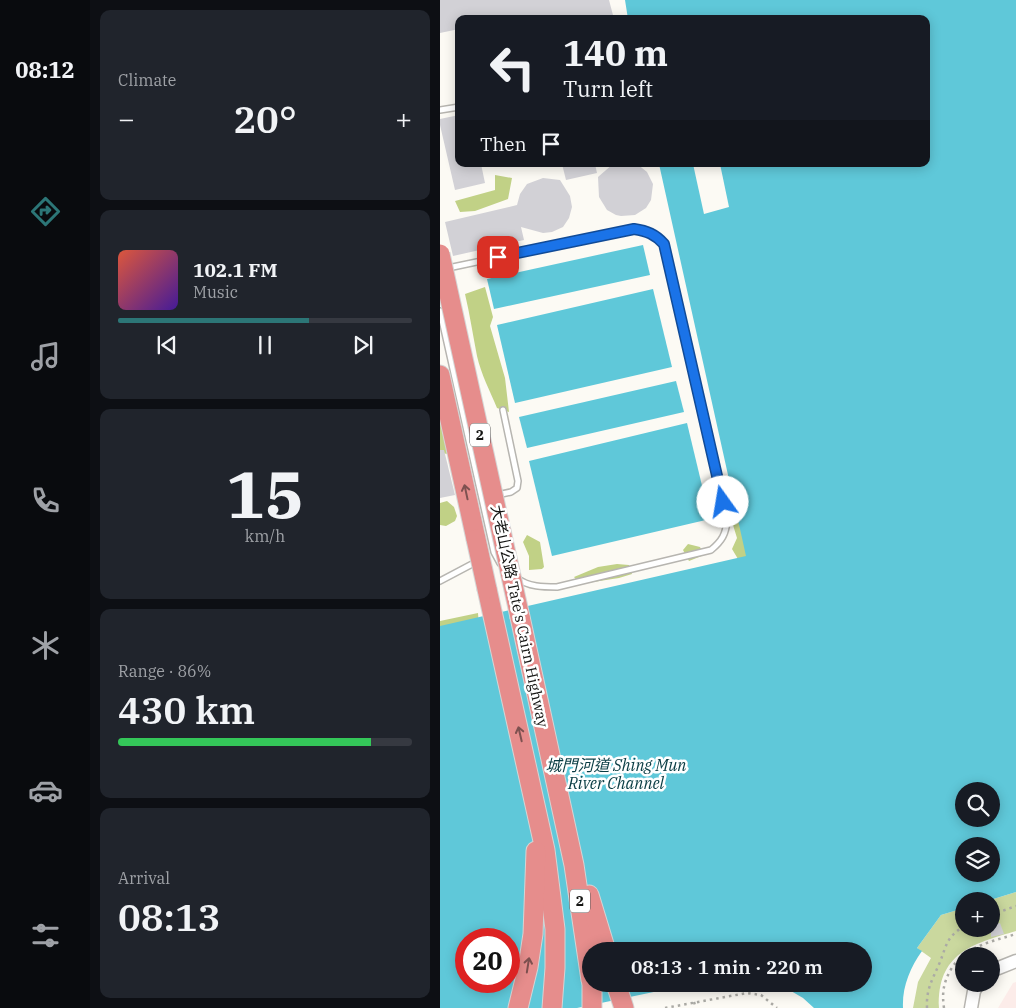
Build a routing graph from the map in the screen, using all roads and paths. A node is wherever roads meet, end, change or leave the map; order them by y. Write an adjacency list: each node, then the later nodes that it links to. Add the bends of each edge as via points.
1 (455, 108): 2 (lane)
2 (440, 110)
3 (440, 254): 12 (highway, 大老山公路 Tate's Cairn Highway / 2, bridge)
4 (440, 269): 9 (lane, via 634,229 657,236 664,244 727,520 726,532 711,550 557,587 520,581 500,563)
5 (440, 311): 8 (lane)
6 (440, 375): 11 (highway, 大老山公路 Tate's Cairn Highway / 2, one-way to 6, bridge)
7 (503, 410): 8 (lane, via 517,488)
8 (482, 499): 9 (lane)
9 (494, 552): 10 (lane)
10 (440, 581)
11 (537, 817): 25 (highway, one-way to 11, via 534,928); 26 (highway, 大老山公路 Tate's Cairn Highway / 2, via 554,919 556,968)
12 (570, 840): 17 (highway, 大老山公路 Tate's Cairn Highway / 2); 18 (highway)
13 (1016, 906): 14 (path)
14 (1000, 912)
15 (955, 933): 32 (path, via 946,944 930,982)
16 (1016, 934): 33 (path, via 977,946 963,954 946,978 942,992)
17 (586, 942)
18 (603, 942)
19 (1016, 961): 20 (street)
20 (1000, 966)
21 (591, 992): 27 (highway, 大老山公路 Tate's Cairn Highway / 2)
22 (619, 992): 28 (highway)
23 (974, 992): 34 (street)
24 (694, 1002): 29 (path); 30 (path); 31 (path, via 747,993 761,995)
25 (518, 1008)
26 (552, 1008)
27 (592, 1008)
28 (624, 1008)
29 (665, 1008)
30 (696, 1008)
31 (777, 1008)
32 (926, 1008)
33 (944, 1008)
34 (971, 1008)

